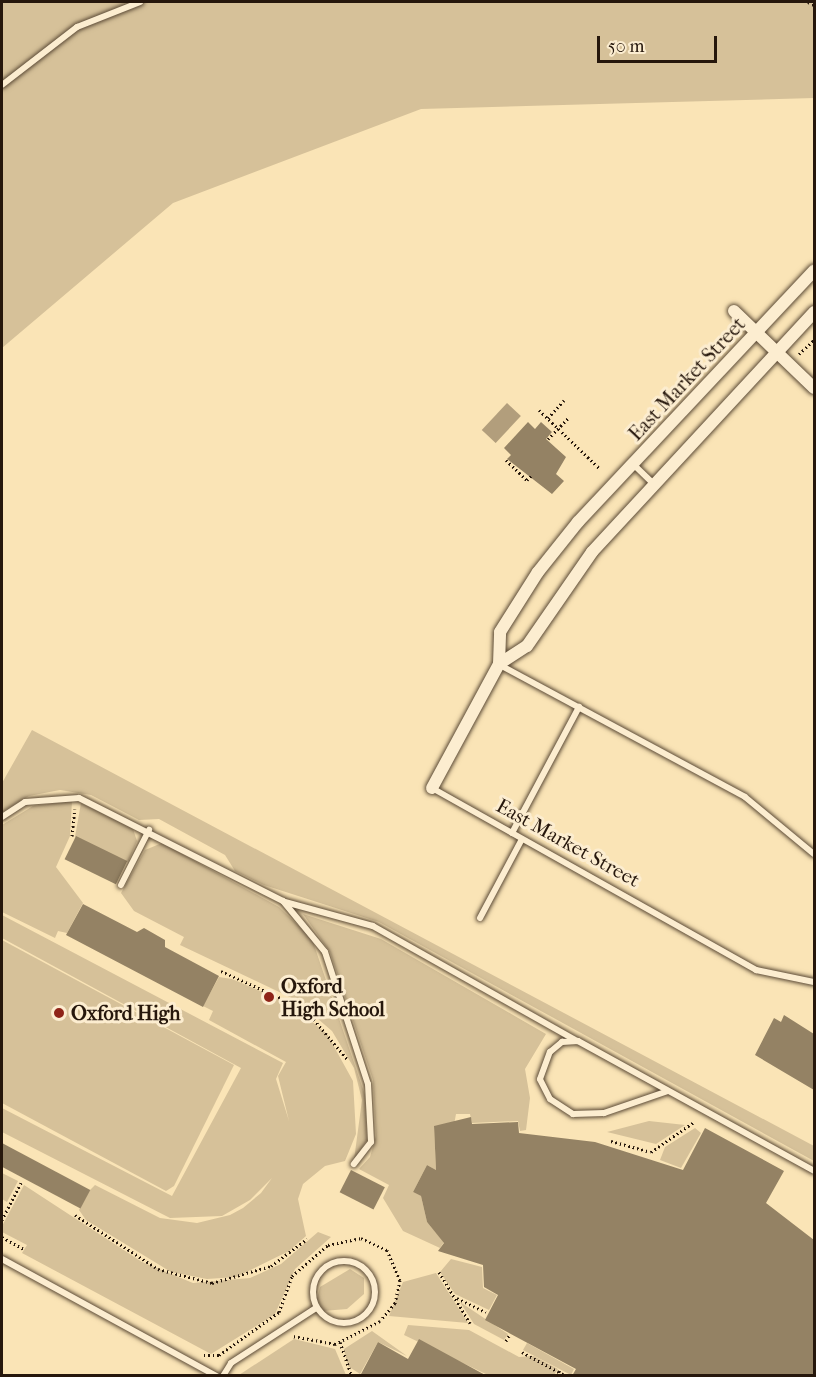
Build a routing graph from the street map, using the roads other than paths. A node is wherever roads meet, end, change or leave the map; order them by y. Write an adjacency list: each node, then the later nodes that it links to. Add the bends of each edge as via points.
1 (140, 2): 2 (lane, via 77,27)
2 (2, 85)
3 (814, 271): 6 (street, East Market Street)
4 (734, 311): 6 (street)
5 (814, 312): 7 (street, East Market Street)
6 (757, 333): 7 (street); 9 (street, East Market Street)
7 (777, 352): 8 (street); 10 (street, East Market Street)
8 (814, 388)
9 (633, 464): 10 (lane); 11 (street, East Market Street, via 560,544 516,605 500,632)
10 (654, 484): 11 (street, East Market Street, via 570,578 526,646)
11 (499, 664): 12 (lane); 13 (street, East Market Street)
12 (579, 707): 16 (lane); 18 (lane, via 745,797)
13 (432, 788): 16 (lane, East Market Street)
14 (2, 817): 15 (lane, via 25,802 77,798)
15 (149, 830): 19 (lane); 20 (lane)
16 (512, 833): 17 (lane, East Market Street)
17 (522, 839): 21 (lane); 22 (lane, East Market Street, via 756,970)
18 (814, 854)
19 (121, 885)
20 (283, 901): 23 (lane, via 373,926); 25 (lane, via 312,930 325,952 368,1084 371,1142)
21 (480, 918)
22 (814, 982)
23 (578, 1041): 24 (lane); 24 (lane, via 562,1042 550,1052 540,1079 550,1099 573,1114 604,1113)
24 (668, 1091): 26 (lane)
25 (354, 1164)
26 (814, 1171)
27 (2, 1259): 29 (lane)
28 (316, 1308): 28 (lane, via 331,1321 361,1318 375,1292 369,1273 352,1261 331,1263 312,1287); 30 (lane, via 231,1363)
29 (217, 1376)
30 (223, 1376)

